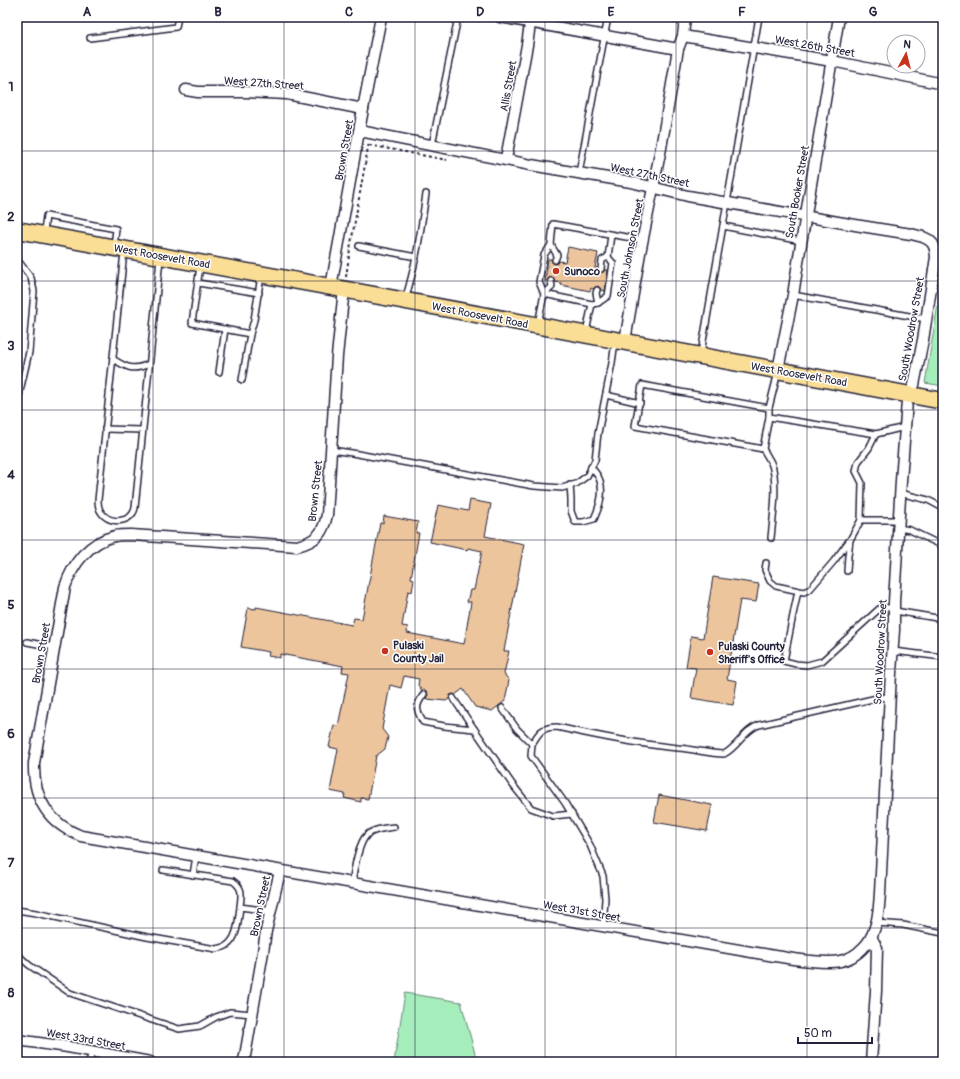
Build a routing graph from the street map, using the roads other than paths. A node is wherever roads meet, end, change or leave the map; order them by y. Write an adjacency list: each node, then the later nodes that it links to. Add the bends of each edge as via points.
1 (178, 17): 12 (lane, via 176,27)
2 (382, 17): 18 (street, Brown Street)
3 (458, 17): 20 (lane)
4 (500, 17): 9 (street)
5 (608, 17): 10 (lane)
6 (685, 17): 11 (street, South Johnson Street)
7 (759, 17): 13 (lane)
8 (839, 17): 15 (street, South Booker Street)
9 (531, 20): 10 (street); 21 (street, Allis Street)
10 (605, 36): 14 (street); 22 (lane)
11 (683, 36): 13 (street, West 26th Street); 14 (street, South Johnson Street)
12 (90, 38)
13 (754, 48): 15 (street, West 26th Street); 25 (lane)
14 (678, 50): 23 (street, South Johnson Street)
15 (832, 61): 16 (street, West 26th Street); 26 (street, South Booker Street)
16 (943, 84)
17 (186, 90): 18 (street, West 27th Street, via 287,94)
18 (364, 109): 19 (street, Brown Street)
19 (363, 135): 20 (street, West 27th Street); 45 (street, Brown Street)
20 (432, 145): 21 (street, West 27th Street)
21 (506, 159): 22 (street, West 27th Street)
22 (580, 173): 23 (street, West 27th Street)
23 (653, 188): 25 (street, West 27th Street); 30 (street, South Johnson Street)
24 (426, 194): 37 (lane)
25 (727, 203): 26 (street, West 27th Street); 27 (lane)
26 (806, 217): 31 (street, South Booker Street); 32 (street, West 27th Street, via 911,234 923,237)
27 (723, 226): 31 (lane); 59 (lane)
28 (17, 230): 35 (main road, West Roosevelt Road)
29 (611, 234): 30 (lane); 33 (lane, via 553,224); 38 (lane)
30 (643, 240): 58 (street, South Johnson Street)
31 (801, 241): 50 (street, South Booker Street)
32 (933, 244): 53 (street, South Woodrow Street, via 936,257)
33 (551, 245): 39 (lane); 49 (lane, via 544,255 539,282)
34 (359, 246): 37 (lane)
35 (119, 248): 36 (main road, West Roosevelt Road); 60 (lane)
36 (160, 256): 41 (main road, West Roosevelt Road); 61 (lane)
37 (416, 257): 51 (lane)
38 (608, 257): 42 (lane, via 602,260); 52 (lane, via 613,263 608,296)
39 (557, 258)
40 (17, 262): 69 (lane, via 32,278 34,291 29,352)
41 (201, 263): 43 (main road, West Roosevelt Road); 44 (lane)
42 (601, 269)
43 (261, 274): 45 (main road, West Roosevelt Road); 48 (lane)
44 (198, 283): 48 (lane); 55 (lane, via 192,323)
45 (340, 284): 51 (main road, West Roosevelt Road); 77 (street, Brown Street)
46 (553, 284): 49 (lane)
47 (597, 290): 52 (lane)
48 (259, 293): 56 (lane)
49 (544, 294): 52 (lane); 54 (lane)
50 (793, 295): 53 (lane); 62 (street, South Booker Street)
51 (405, 301): 54 (main road, West Roosevelt Road)
52 (595, 303): 57 (lane)
53 (926, 319): 66 (street, South Woodrow Street)
54 (537, 326): 57 (main road, West Roosevelt Road)
55 (225, 329): 56 (lane); 63 (lane)
56 (250, 334): 64 (lane)
57 (586, 335): 58 (main road, West Roosevelt Road)
58 (620, 341): 59 (main road, West Roosevelt Road); 65 (lane)
59 (701, 356): 62 (main road, West Roosevelt Road)
60 (113, 359): 61 (lane, via 132,368); 73 (lane)
61 (149, 364): 74 (lane)
62 (778, 370): 66 (main road, West Roosevelt Road); 70 (lane)
63 (219, 372)
64 (242, 380)
65 (606, 395): 68 (lane); 78 (lane, via 595,460)
66 (910, 395): 67 (main road, West Roosevelt Road); 72 (street, South Woodrow Street, via 907,401)
67 (943, 401)
68 (640, 402): 70 (lane, via 642,385); 76 (lane, via 636,426)
69 (17, 404)
70 (769, 408): 71 (lane)
71 (769, 417): 75 (lane); 76 (lane)
72 (905, 427): 75 (lane); 80 (street, South Woodrow Street)
73 (105, 429): 74 (lane); 74 (lane, via 98,505 100,512 108,519 121,520 129,518 134,511)
74 (142, 430)
75 (876, 434): 82 (lane, via 858,462 856,471 862,483)
76 (763, 449): 84 (lane, via 772,464 774,474)
77 (331, 450): 79 (lane, via 534,486 562,488); 93 (street, Brown Street, via 327,515 324,527 313,540 292,546 131,535 115,536 105,540 80,557 68,576)
78 (591, 467): 79 (lane, via 587,476); 79 (lane, via 600,479 602,491 594,519 574,522)
79 (570, 485)
80 (900, 493): 81 (lane, via 928,500); 83 (street, South Woodrow Street)
81 (943, 508)
82 (861, 520): 83 (lane); 85 (lane)
83 (898, 524): 86 (lane); 90 (street, South Woodrow Street)
84 (771, 538)
85 (850, 540): 88 (lane); 89 (lane, via 810,589)
86 (943, 546)
87 (766, 563): 89 (lane, via 765,570 770,581 776,586)
88 (848, 571)
89 (798, 591): 90 (lane, via 784,661 796,664 807,665 822,661 879,609)
90 (895, 609): 91 (lane); 94 (street, South Woodrow Street)
91 (943, 619)
92 (27, 642): 93 (lane)
93 (54, 647): 104 (street, Brown Street, via 34,763 38,794 48,813 63,827 81,836)
94 (893, 651): 95 (lane); 97 (street, South Woodrow Street)
95 (943, 657)
96 (424, 694): 100 (lane, via 417,708 423,722)
97 (890, 697): 101 (lane, via 752,727 729,752 724,754 624,741 557,727 541,730); 112 (street, South Woodrow Street, via 880,893)
98 (453, 698): 100 (lane)
99 (502, 708): 101 (lane)
100 (474, 729): 102 (lane, via 531,808 553,816)
101 (532, 744): 102 (lane, via 531,756)
102 (572, 814): 113 (lane, via 603,876)
103 (394, 827): 108 (lane, via 375,830 367,835 358,854)
104 (196, 856): 106 (street, Brown Street); 107 (lane)
105 (163, 870): 107 (lane)
106 (280, 871): 108 (street, West 31st Street); 111 (street, Brown Street)
107 (193, 875): 109 (lane, via 233,881 241,890)
108 (352, 883): 113 (street, West 31st Street)
109 (240, 907): 110 (lane, via 235,935 226,946 216,949); 111 (lane)
110 (17, 910)
111 (270, 912): 117 (street, Brown Street)
112 (876, 923): 114 (lane, via 903,925); 115 (street, South Woodrow Street)
113 (603, 927): 115 (street, West 31st Street, via 768,956 827,962 850,958 862,949)
114 (943, 933)
115 (871, 937): 122 (street, via 877,948)
116 (17, 954): 117 (lane, via 70,993 179,1029 200,1026 230,1012)
117 (252, 1014): 121 (street, Brown Street)
118 (17, 1040): 119 (street, West 33rd Street)
119 (90, 1057): 120 (street, West 33rd Street)
120 (150, 1062)
121 (243, 1062)
122 (871, 1062)

